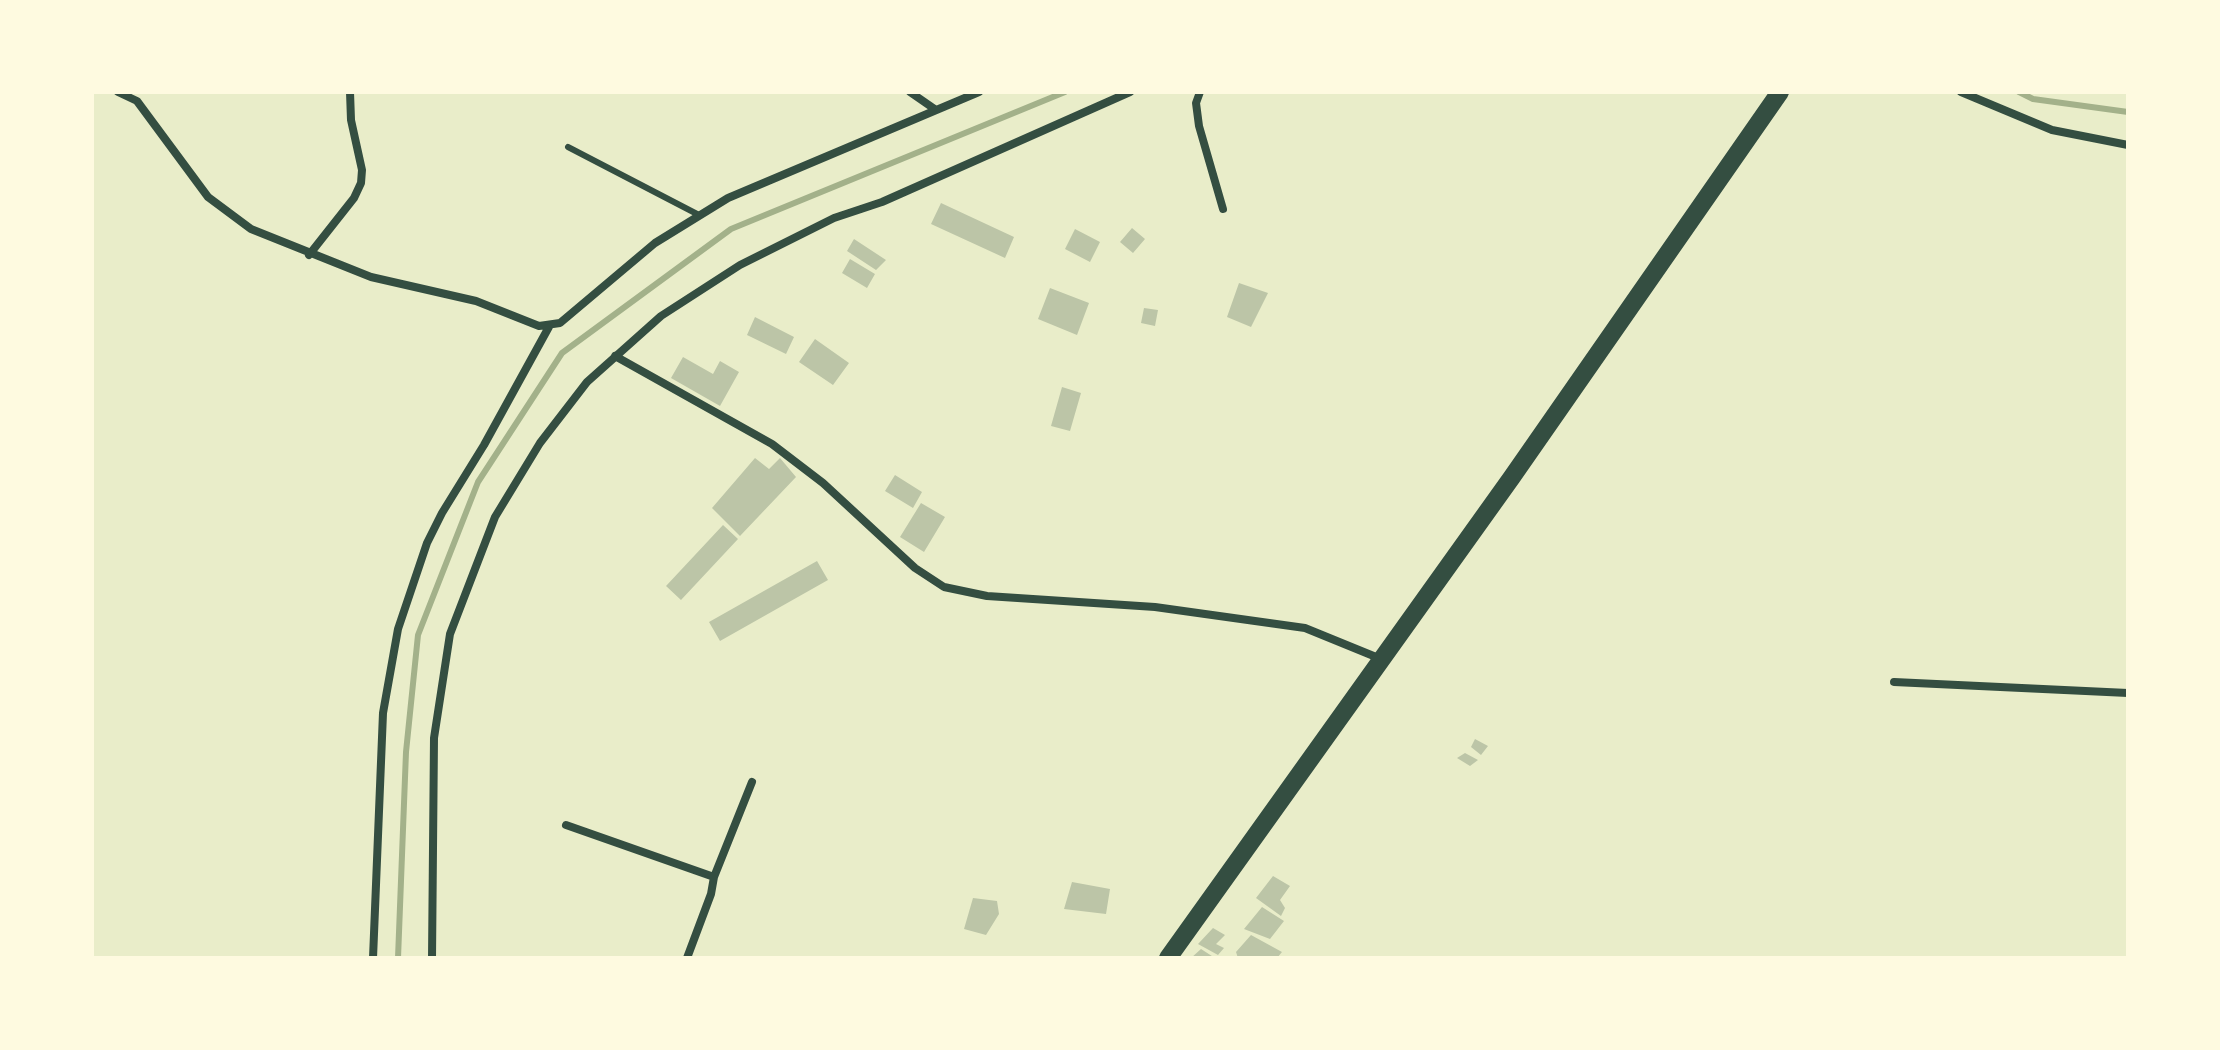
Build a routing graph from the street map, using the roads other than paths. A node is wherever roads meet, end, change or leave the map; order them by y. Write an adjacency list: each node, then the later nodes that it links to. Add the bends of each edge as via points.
1 (118, 92): 14 (street, via 137,101 219,207 251,229)
2 (350, 92): 14 (street, via 361,183)
3 (910, 92): 9 (street)
4 (979, 92): 9 (street)
5 (1130, 92): 16 (street, via 882,202 834,218 740,265 661,316)
6 (1200, 92): 12 (street, via 1200,134)
7 (1780, 92): 17 (main road)
8 (1961, 92): 10 (street, via 2052,130)
9 (936, 110): 13 (street)
10 (2128, 145)
11 (568, 147): 13 (lane)
12 (1223, 209)
13 (699, 215): 15 (street, via 655,243 560,323)
14 (309, 255): 15 (street)
15 (550, 325): 23 (street, via 427,543 398,629 383,713)
16 (615, 356): 17 (street, via 772,444 944,587 987,596 1155,607 1305,628); 24 (street, via 587,382 511,489 450,634 434,738)
17 (1381, 659): 26 (main road)
18 (1894, 682): 19 (street)
19 (2128, 693)
20 (752, 782): 22 (street)
21 (566, 825): 22 (street)
22 (714, 877): 25 (street)
23 (373, 958)
24 (432, 958)
25 (687, 958)
26 (1168, 958)

